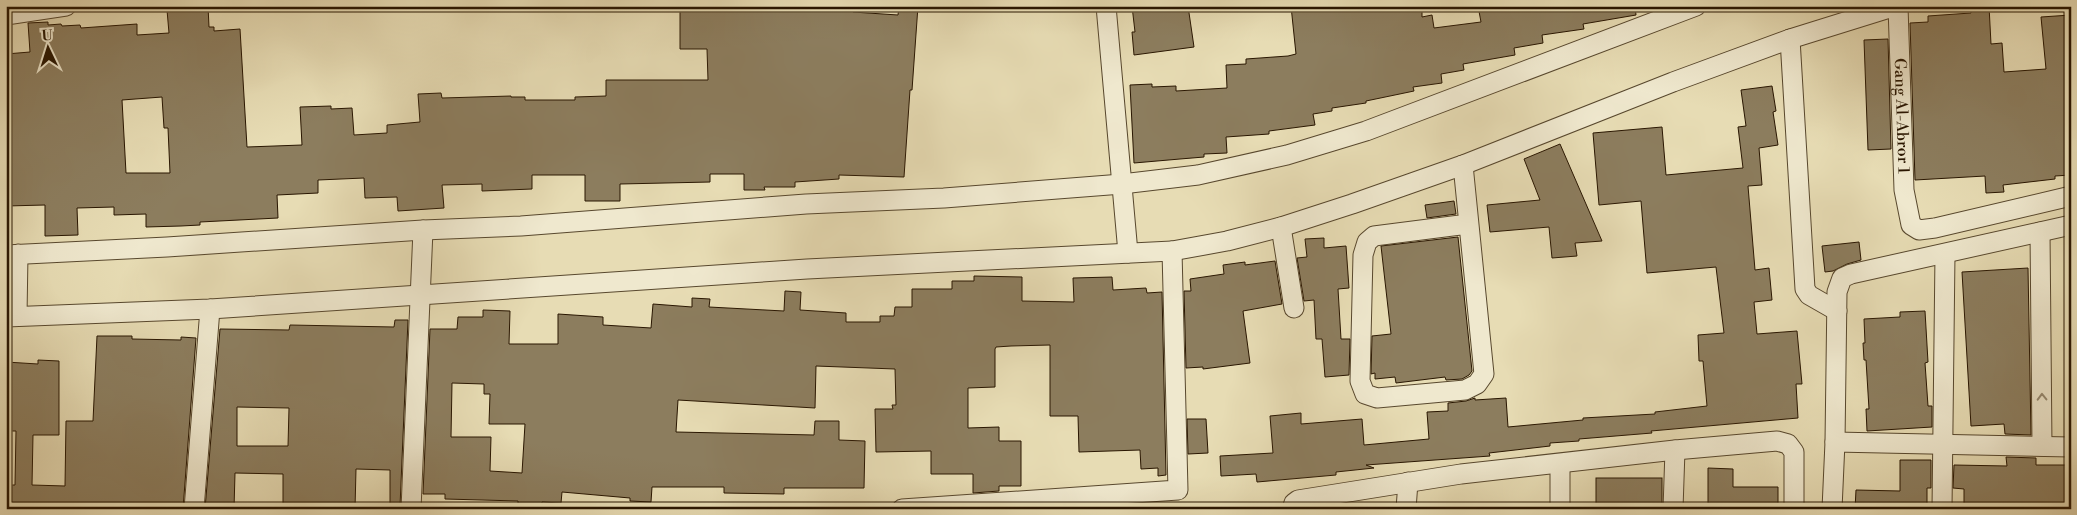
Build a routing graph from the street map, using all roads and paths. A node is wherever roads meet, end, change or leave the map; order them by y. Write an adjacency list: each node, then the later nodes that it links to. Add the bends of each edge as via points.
1 (66, 6): 5 (street)
2 (1106, 6): 8 (street)
3 (1696, 6): 8 (street, via 1366,131 1287,155)
4 (1897, 6): 6 (street); 9 (street, Gang Al-Abror 1, via 1904,190 1912,225 1919,230 1935,228)
5 (6, 15)
6 (1790, 39): 7 (street); 20 (street, via 1805,289)
7 (1462, 165): 10 (street); 12 (street)
8 (1123, 190): 14 (street, via 806,204); 15 (street)
9 (2071, 196)
10 (1468, 224): 10 (street, via 1484,374 1477,384 1465,390 1377,398 1365,394 1360,381 1363,255 1367,242 1374,236)
11 (2071, 224): 13 (street)
12 (1281, 228): 16 (street); 21 (street)
13 (2040, 232): 17 (street); 26 (street, one-way to 13)
14 (423, 235): 18 (street); 19 (street)
15 (1128, 247): 16 (street); 19 (street, via 806,269)
16 (1172, 251): 33 (street, via 1178,490)
17 (1946, 254): 20 (street, via 1851,274 1842,278 1837,292); 25 (street)
18 (14, 257): 23 (street)
19 (421, 289): 22 (street); 32 (street)
20 (1822, 303): 24 (street)
21 (1294, 308)
22 (210, 309): 23 (street); 31 (street)
23 (14, 313)
24 (1835, 442): 25 (street); 39 (street)
25 (1943, 444): 26 (street); 40 (street)
26 (2042, 446): 27 (street)
27 (2071, 447)
28 (1675, 450): 29 (street); 37 (street); 38 (street, via 1777,441 1788,444 1794,452)
29 (1560, 464): 30 (street); 36 (street)
30 (1408, 482): 34 (street, via 1298,500); 35 (street)
31 (194, 509)
32 (411, 509)
33 (902, 509)
34 (1292, 509)
35 (1406, 509)
36 (1560, 509)
37 (1673, 509)
38 (1794, 509)
39 (1832, 509)
40 (1942, 509)

